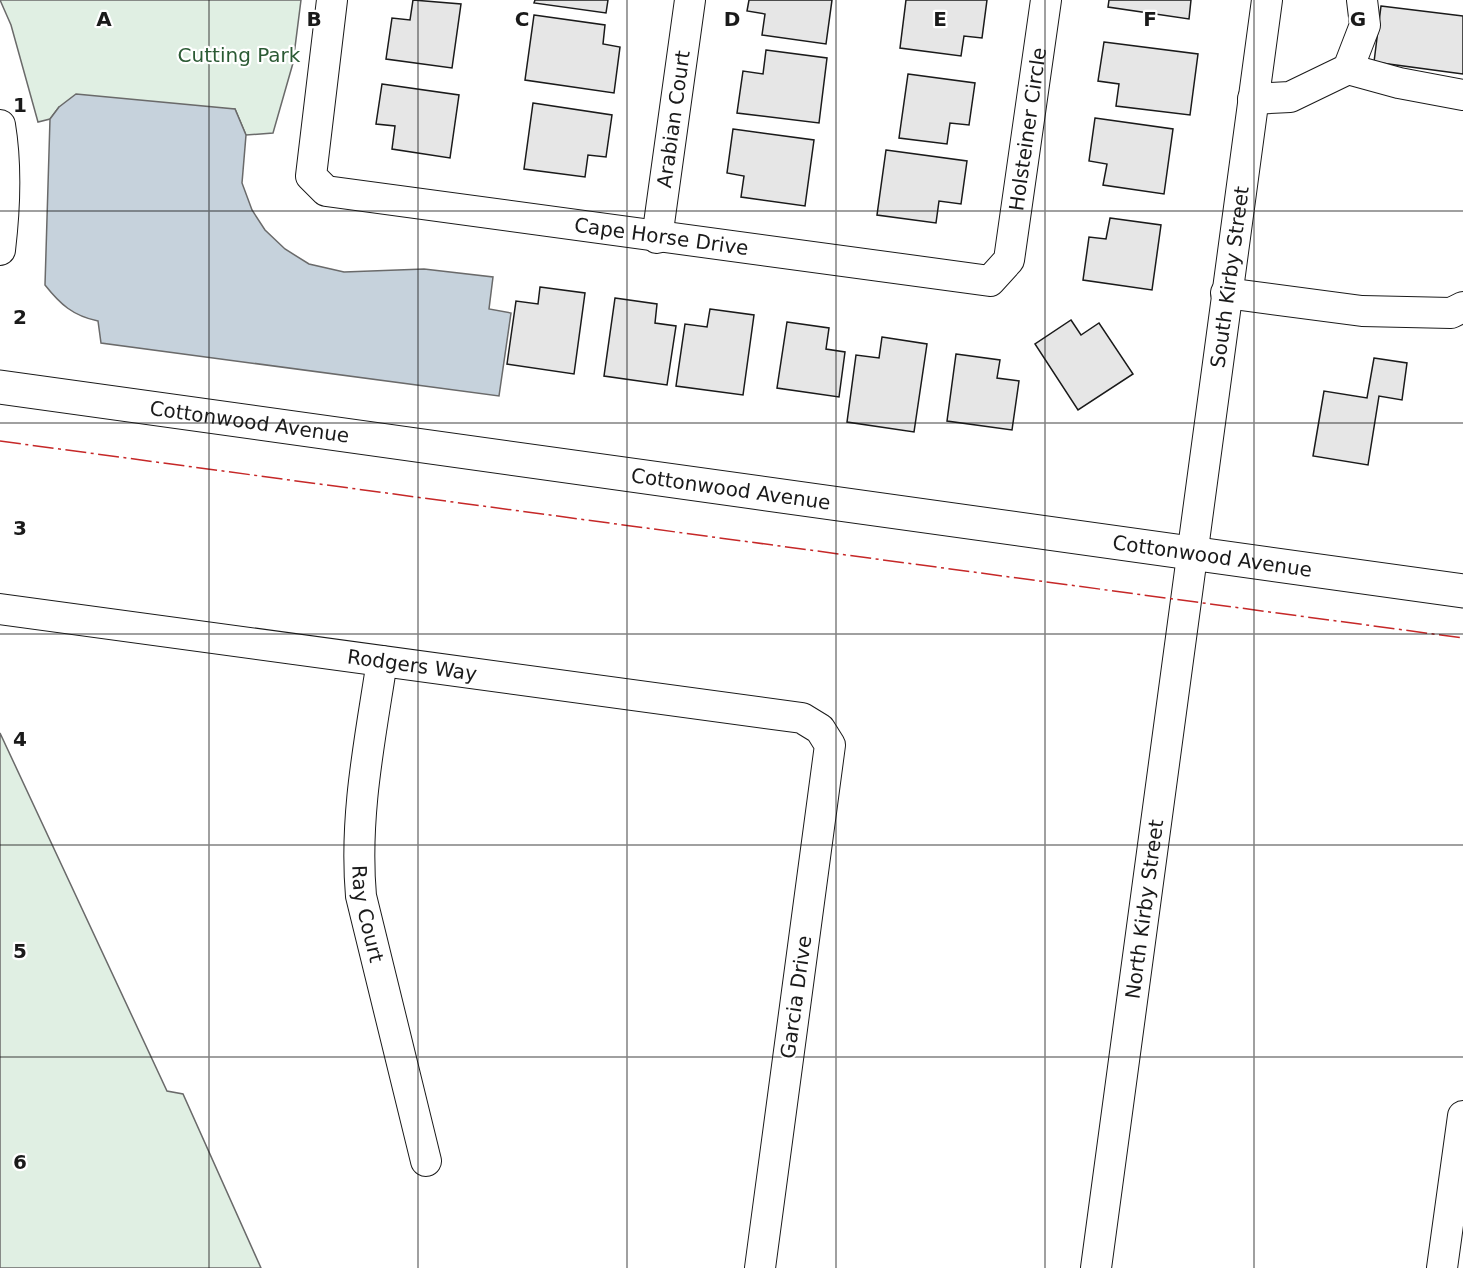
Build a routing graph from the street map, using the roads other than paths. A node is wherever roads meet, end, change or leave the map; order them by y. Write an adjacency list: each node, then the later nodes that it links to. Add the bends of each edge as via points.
1 (332, 0): 10 (street, Cape Horse Drive, via 311,176 326,191)
2 (690, 0): 10 (street, Arabian Court)
3 (1046, 0): 12 (street, Holsteiner Circle)
4 (1267, 0): 8 (street, South Kirby Street)
5 (1362, 0): 6 (street, via 1365,24)
6 (1348, 69): 7 (street); 8 (street, via 1290,97)
7 (1463, 95)
8 (1253, 99): 13 (street, South Kirby Street)
9 (0, 125): 11 (street, via 5,210)
10 (657, 238): 12 (street, Cape Horse Drive, via 990,281)
11 (0, 250)
12 (1009, 260)
13 (1226, 293): 14 (street, via 1362,312 1451,313); 16 (street, South Kirby Street)
14 (1463, 307)
15 (0, 387): 16 (main road, Cottonwood Avenue)
16 (1191, 552): 17 (main road, Cottonwood Avenue); 25 (street, North Kirby Street)
17 (1463, 591)
18 (0, 609): 19 (street, Rodgers Way)
19 (382, 661): 20 (street, Rodgers Way, via 802,718); 22 (street, Ray Court, via 359,807 357,855 361,896)
20 (820, 729): 24 (street, Garcia Drive, via 830,745)
21 (1463, 1116): 23 (street)
22 (426, 1161)
23 (1457, 1204): 26 (street)
24 (760, 1268)
25 (1096, 1268)
26 (1442, 1268)

